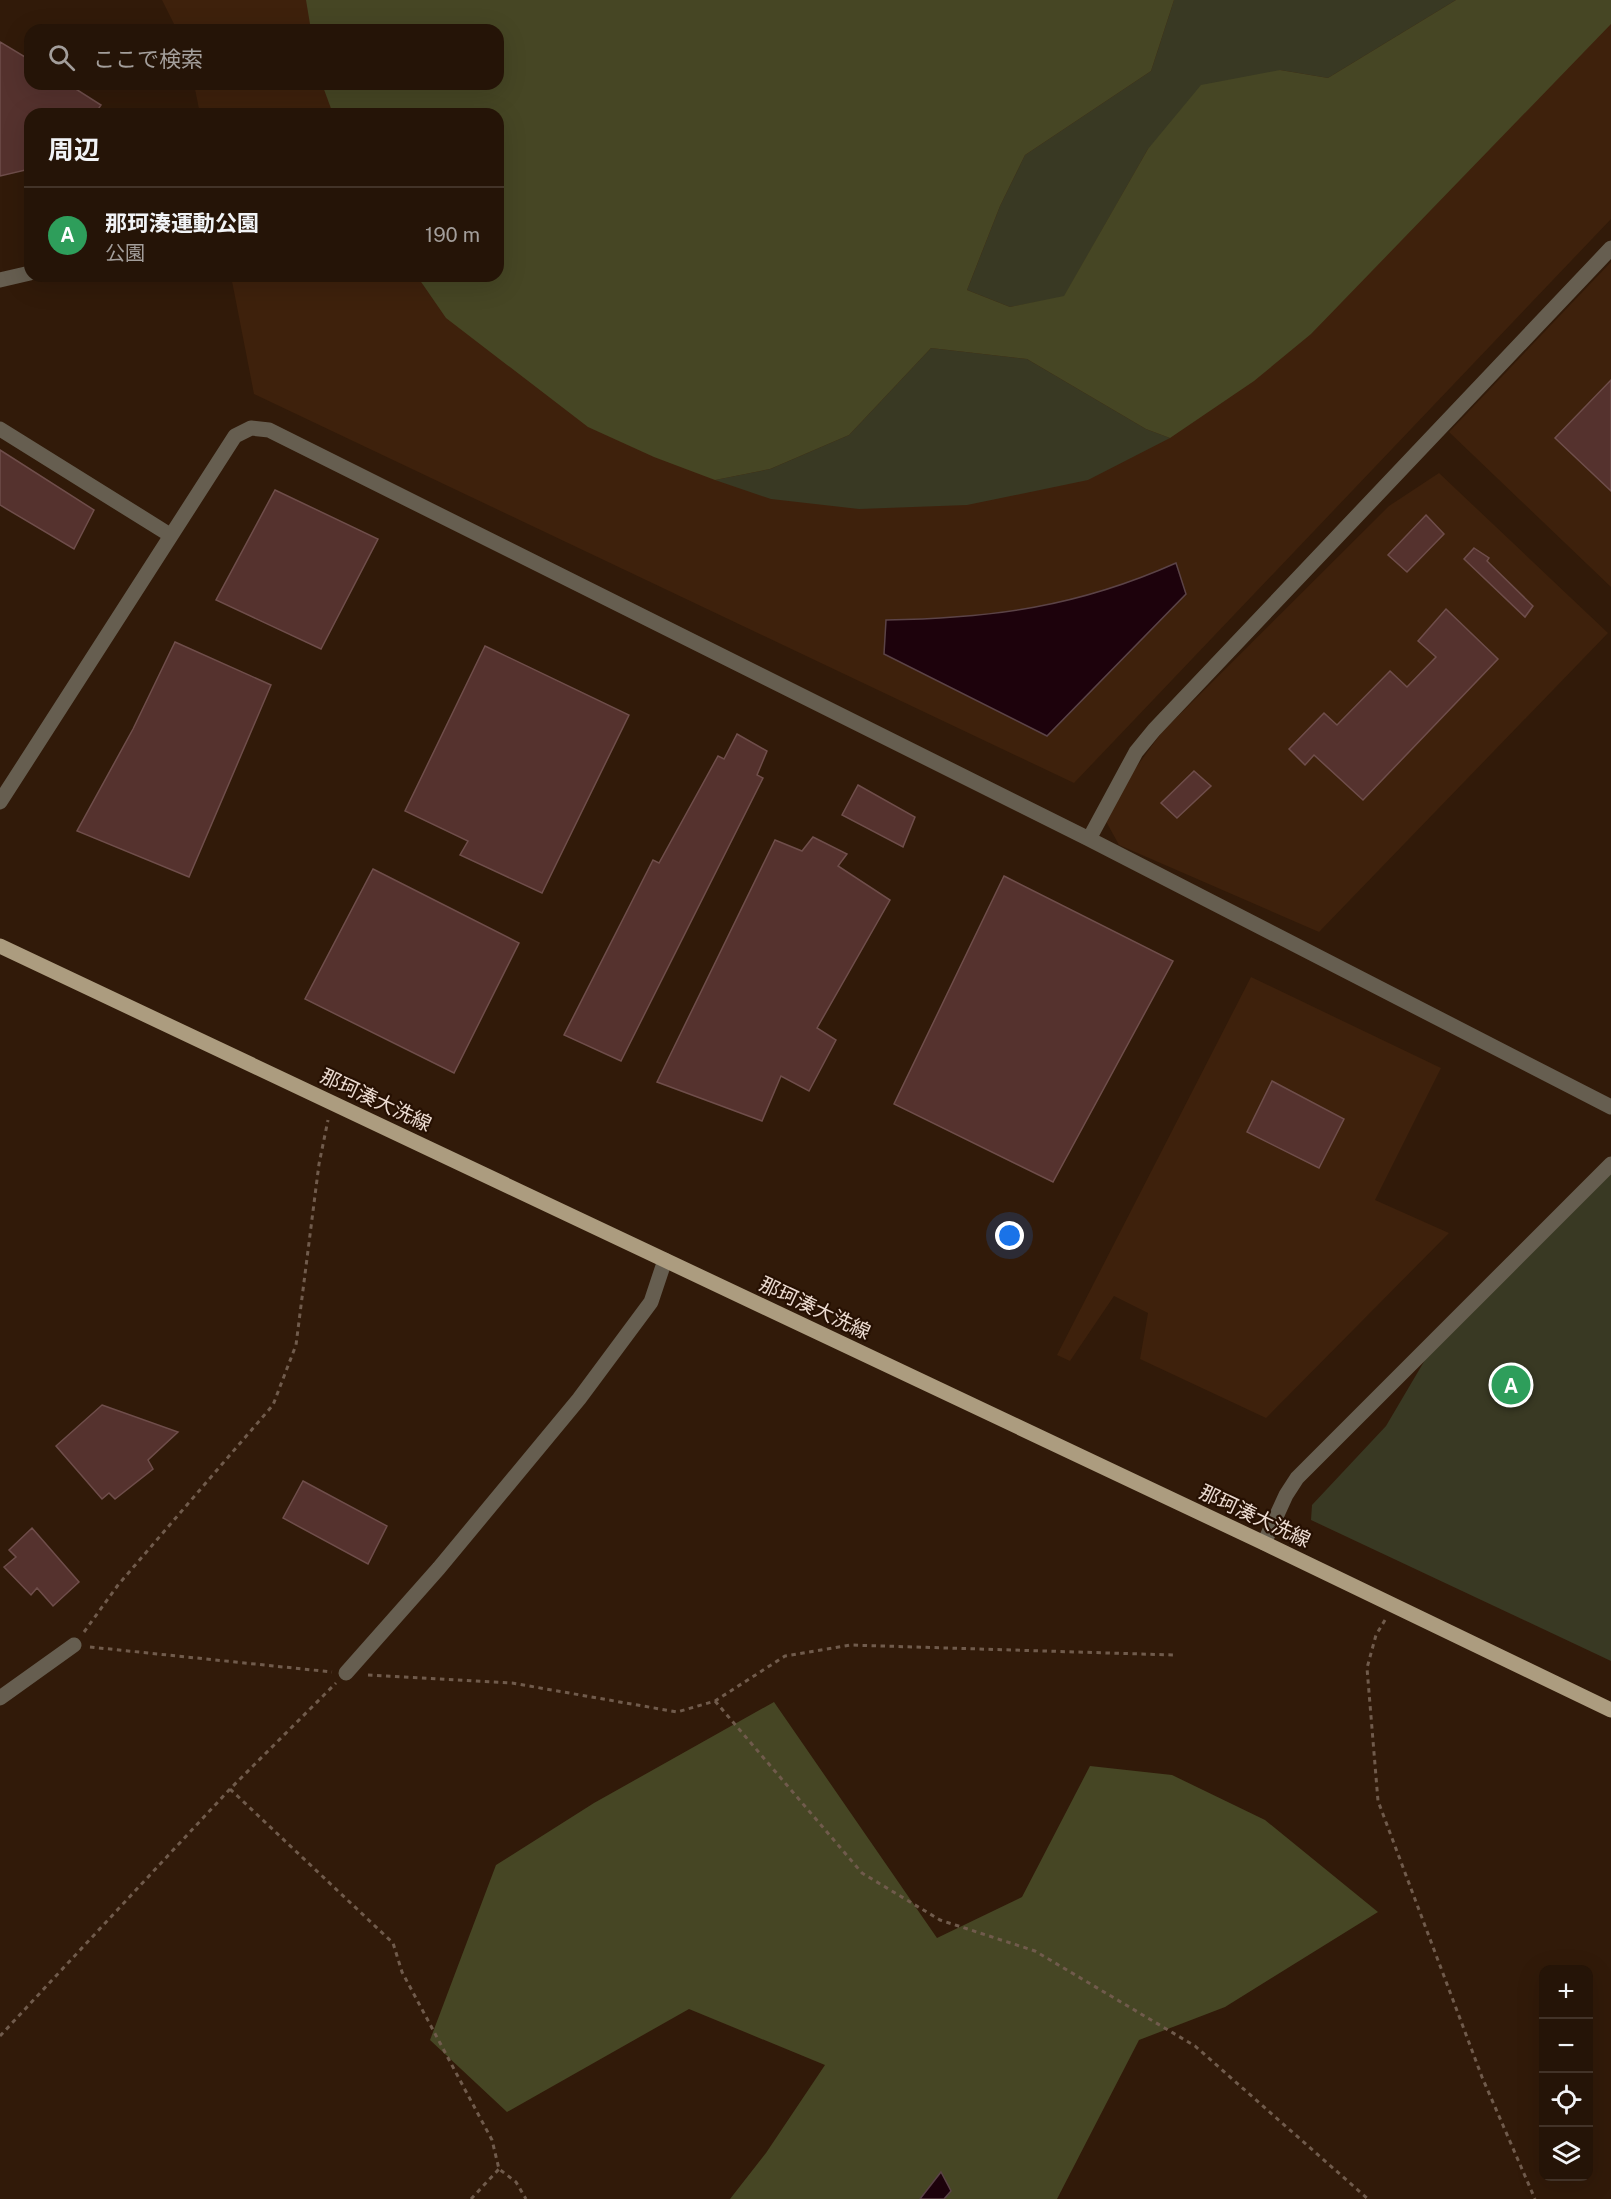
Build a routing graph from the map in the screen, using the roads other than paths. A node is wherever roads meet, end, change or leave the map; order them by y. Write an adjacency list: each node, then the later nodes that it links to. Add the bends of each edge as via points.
1 (1611, 248): 7 (street, via 1154,730 1136,752)
2 (24, 274): 3 (street)
3 (0, 280)
4 (0, 429): 5 (street)
5 (170, 535): 6 (street); 7 (street, via 235,436 251,428 269,430)
6 (0, 802)
7 (1089, 839): 9 (street)
8 (0, 946): 11 (main road, 那珂湊大洗線)
9 (1611, 1107)
10 (1611, 1164): 12 (street, via 1297,1478)
11 (665, 1260): 12 (main road, 那珂湊大洗線); 14 (street, via 651,1302 579,1399)
12 (1264, 1543): 16 (main road, 那珂湊大洗線)
13 (74, 1645): 15 (street)
14 (346, 1673)
15 (0, 1698)
16 (1611, 1710)

